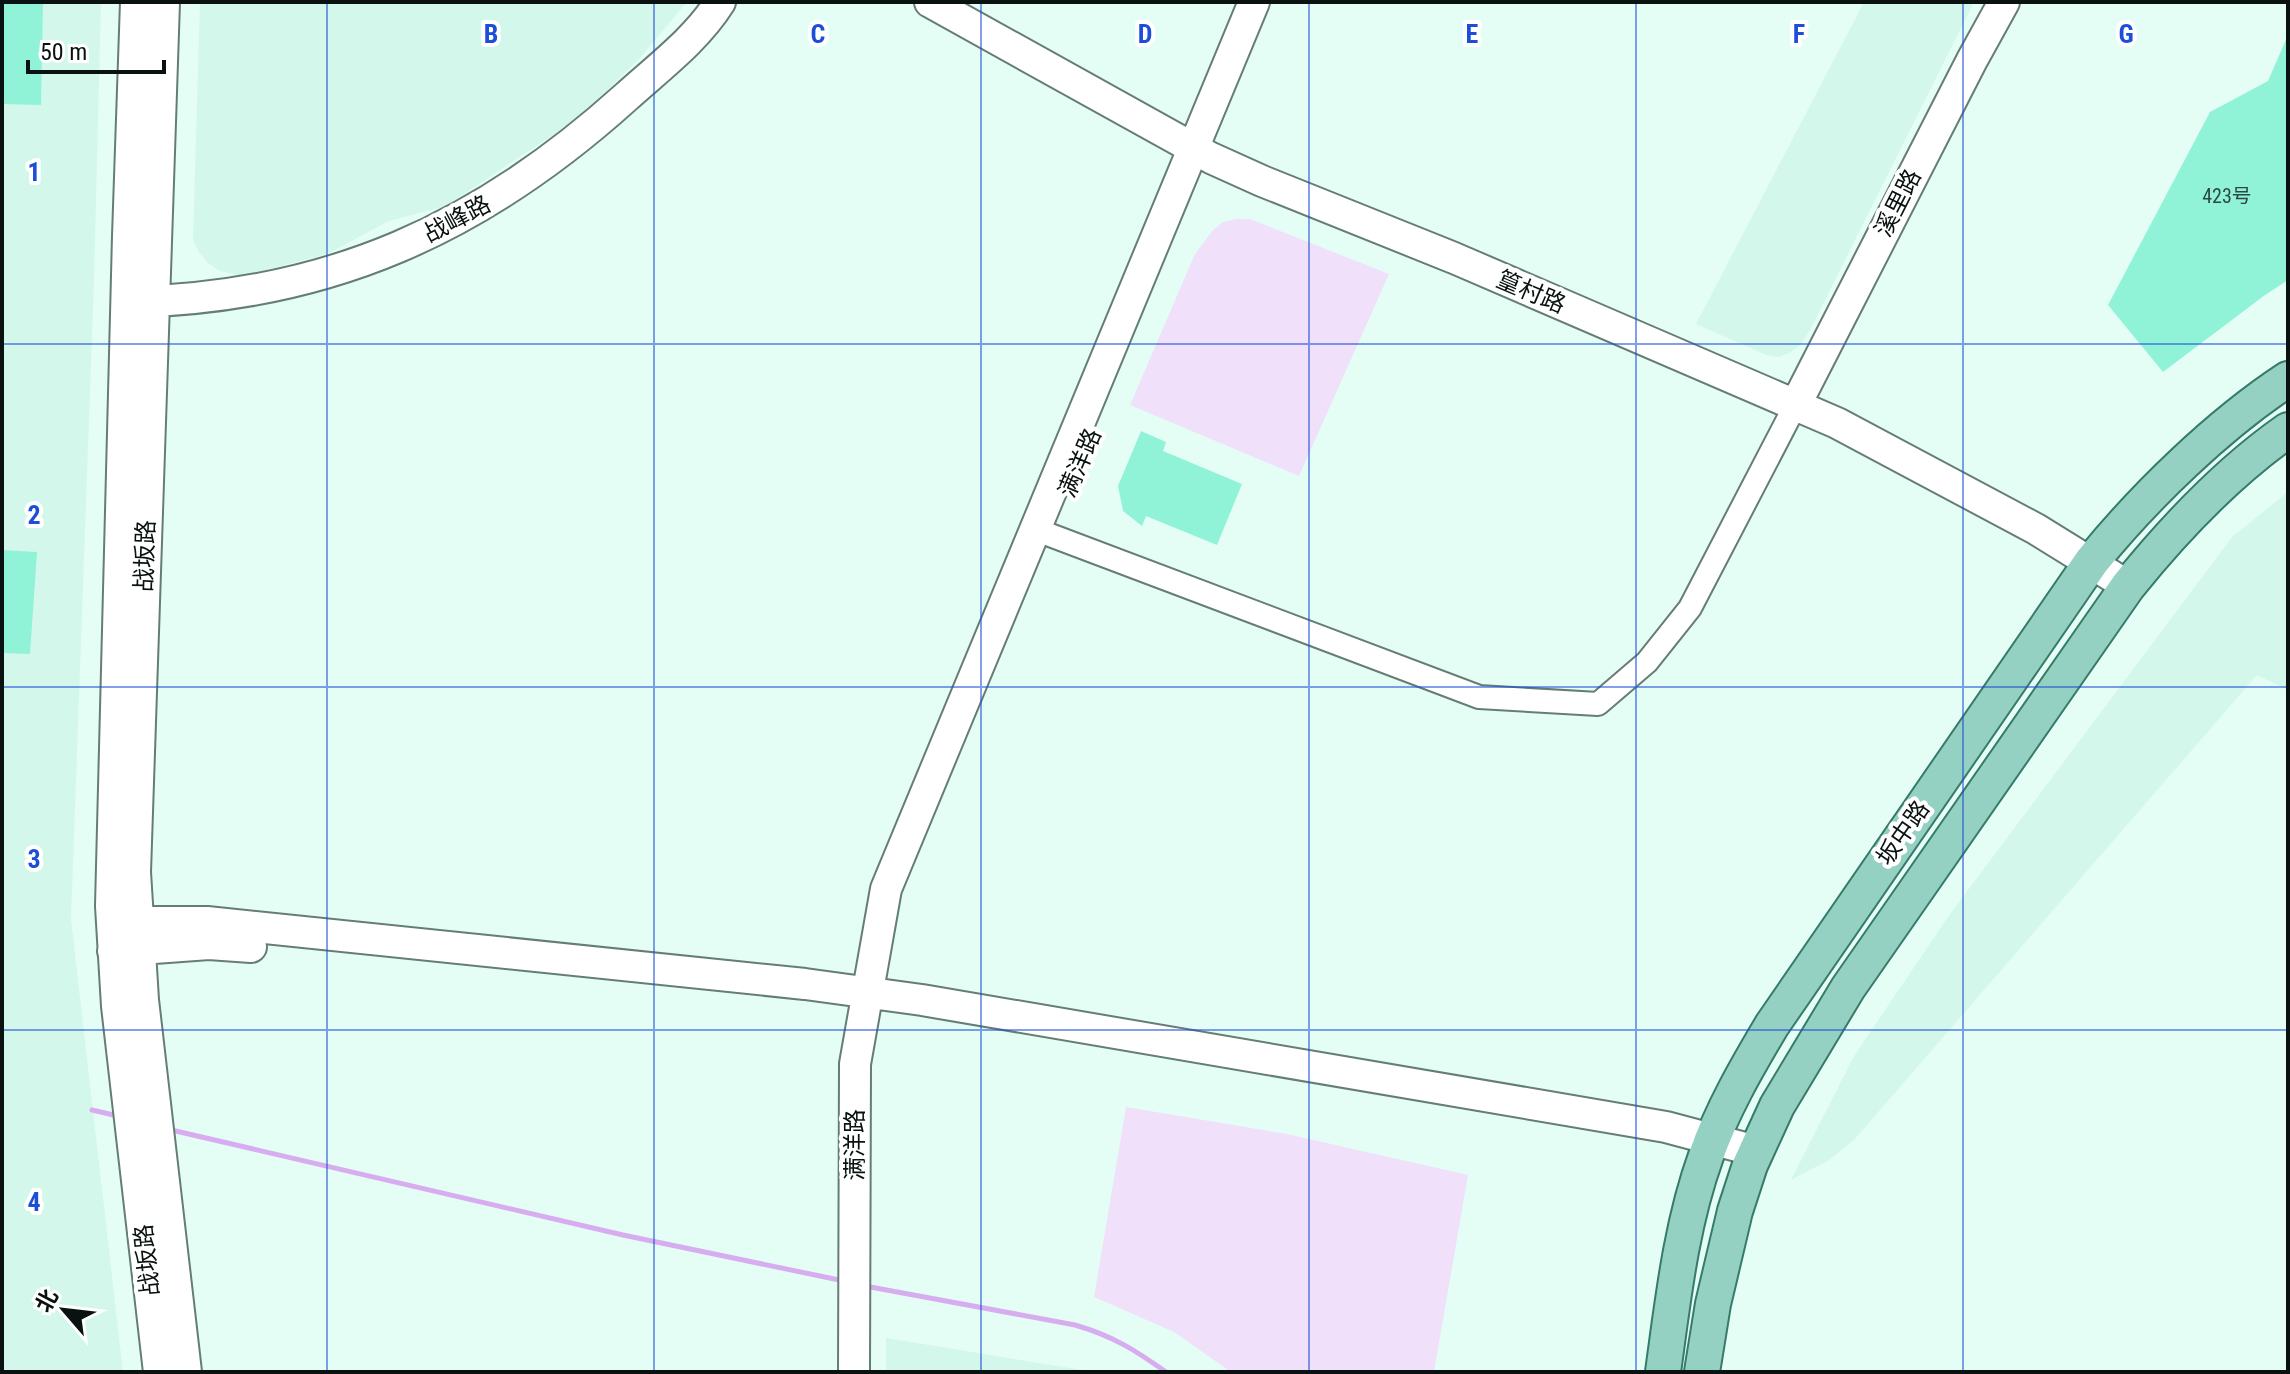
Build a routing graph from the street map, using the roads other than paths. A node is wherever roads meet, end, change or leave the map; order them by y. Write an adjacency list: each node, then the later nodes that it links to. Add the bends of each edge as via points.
1 (136, 2): 9 (street, 战坂路)
2 (164, 2): 9 (street, 战坂路)
3 (720, 2): 9 (street, 战峰路, via 697,33 596,123 474,211 380,255 310,277 229,294)
4 (930, 2): 8 (street, 篁村路)
5 (1254, 2): 8 (street, 满洋路)
6 (1274, 2): 8 (street, 满洋路)
7 (2004, 2): 11 (street, 溪里路)
8 (1201, 152): 11 (street, 篁村路); 13 (street, 满洋路); 16 (street, 满洋路, via 886,889)
9 (140, 302): 17 (street, 战坂路, via 135,841)
10 (2288, 379): 14 (main road, 坂中路, via 2183,465)
11 (1795, 406): 13 (street, via 1690,608 1647,662 1598,704 1479,697); 14 (street, 篁村路, via 1837,423)
12 (2288, 430): 15 (main road, 坂中路, via 2227,480)
13 (1050, 535): 16 (street, 满洋路, via 903,896)
14 (2092, 561): 15 (street, 篁村路); 19 (main road, 坂中路, via 1778,1015 1735,1089)
15 (2128, 586): 21 (main road, 坂中路, via 1848,988 1790,1082)
16 (882, 921): 18 (street, 满洋路)
17 (125, 936): 18 (street, via 785,1001); 20 (street, 战坂路)
18 (866, 1002): 19 (street, via 1650,1124); 24 (street, 满洋路, via 855,1064)
19 (1709, 1148): 21 (street); 25 (main road, 坂中路, via 1682,1247)
20 (147, 1150): 22 (street, 战坂路); 23 (street, 战坂路)
21 (1752, 1161): 26 (main road, 坂中路, via 1723,1259)
22 (159, 1372)
23 (186, 1372)
24 (854, 1372)
25 (1663, 1372)
26 (1702, 1372)

